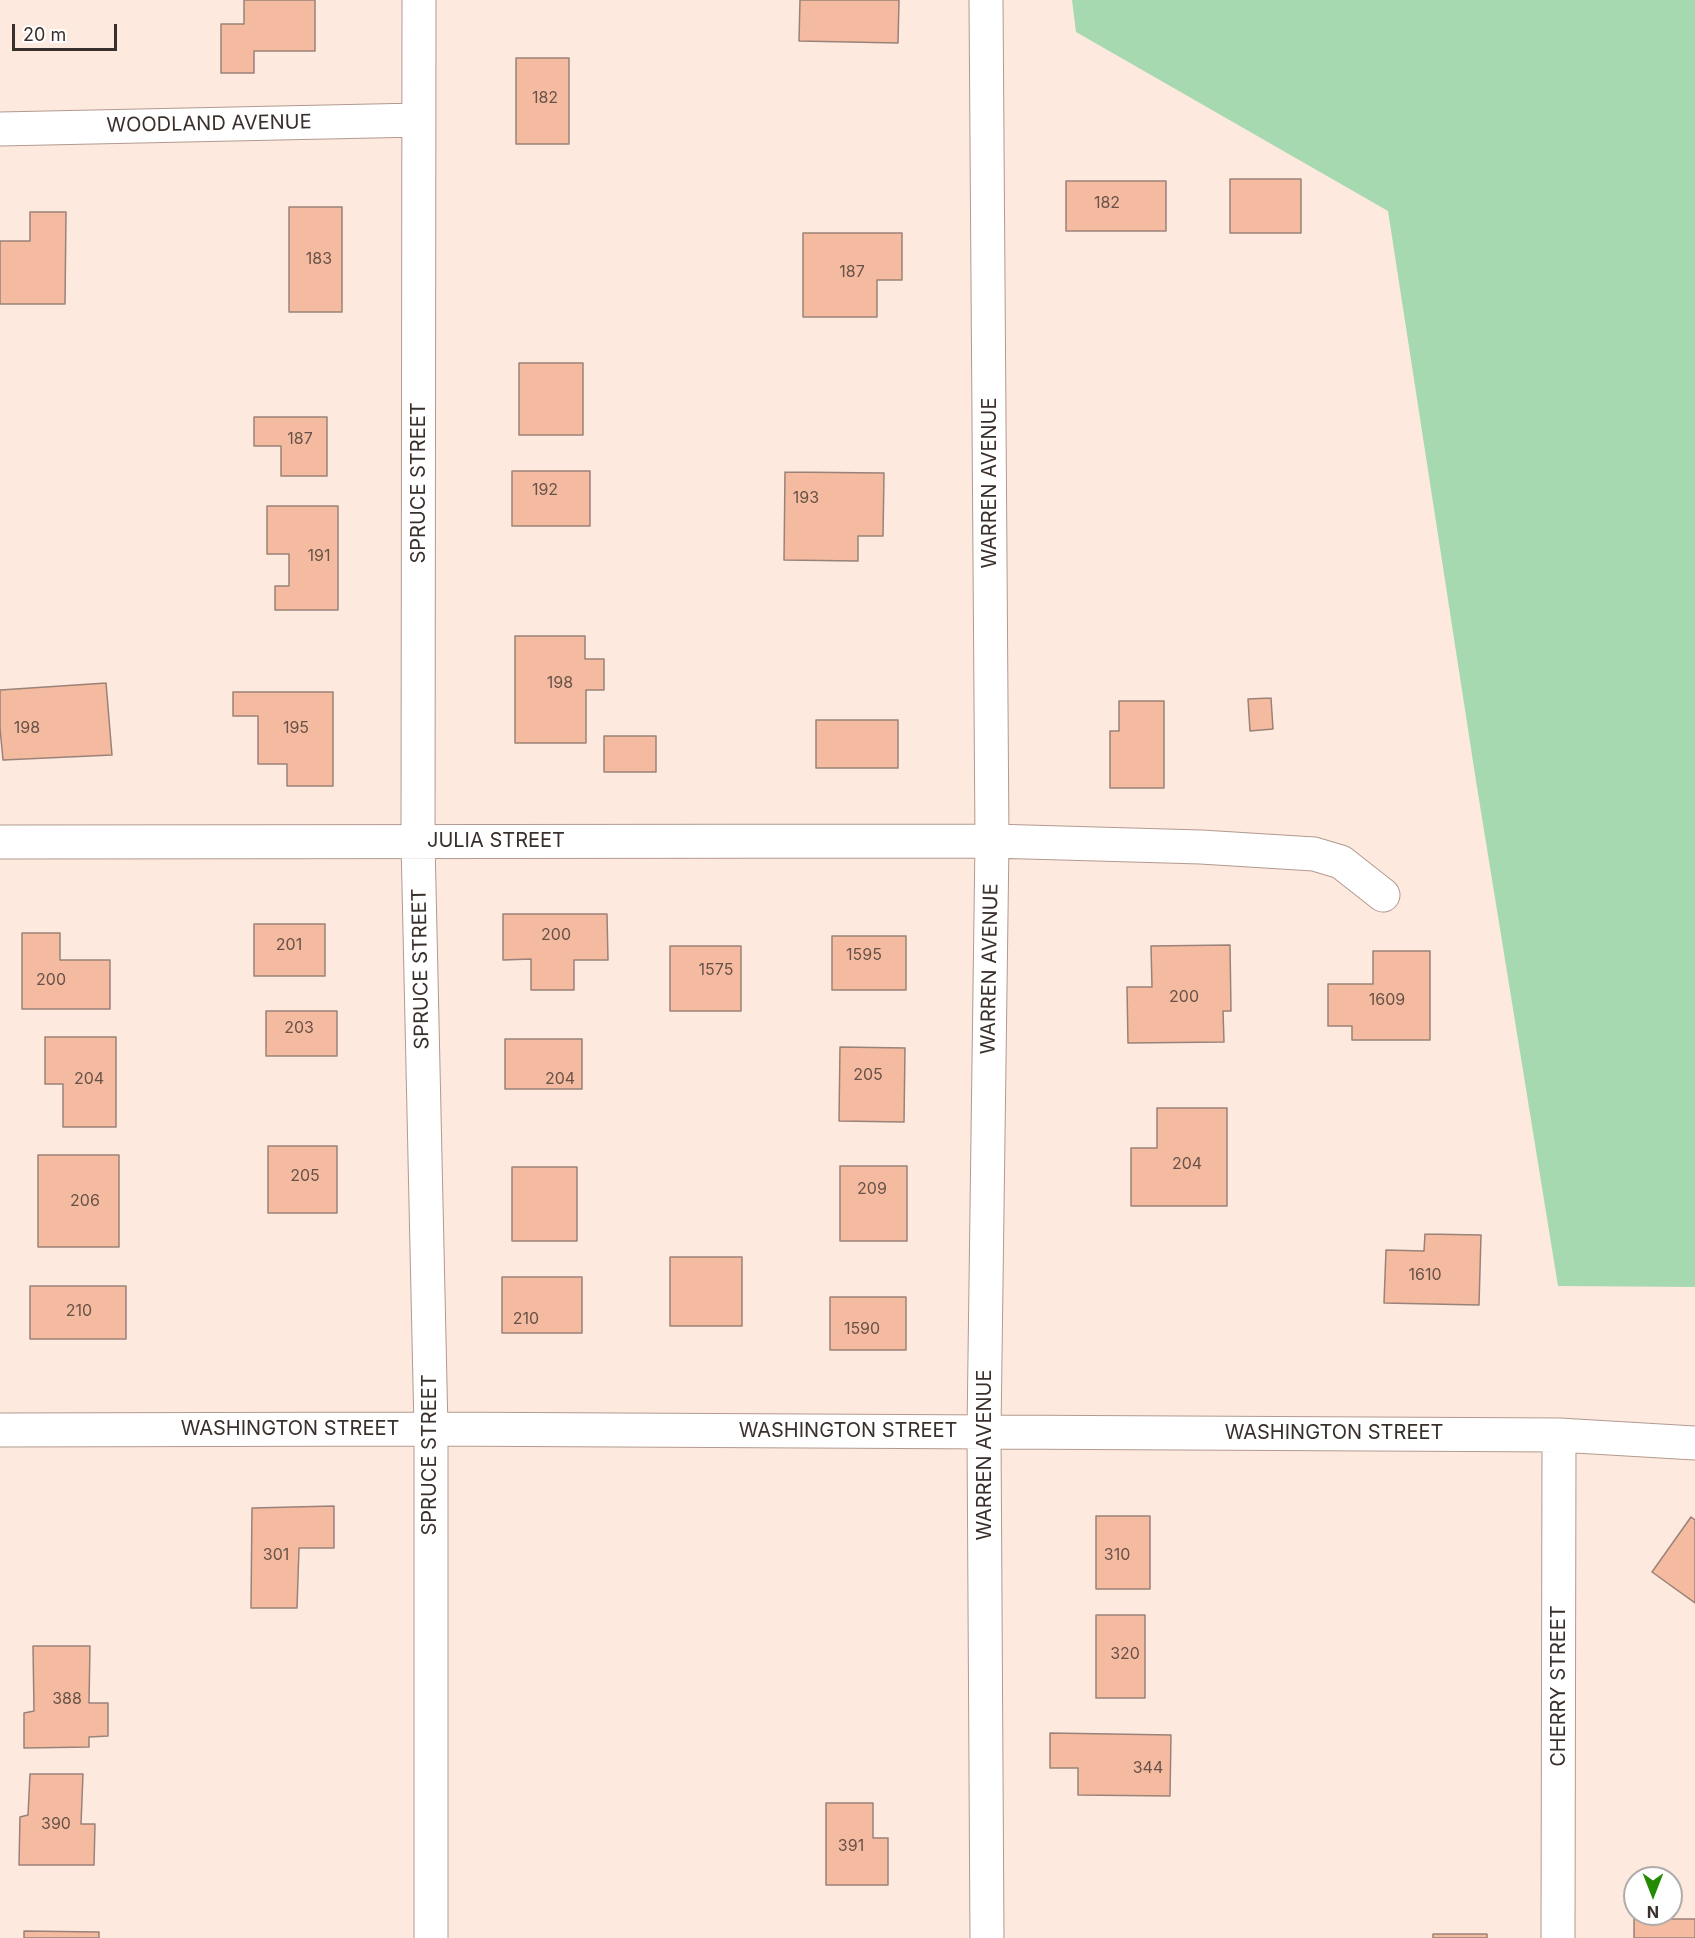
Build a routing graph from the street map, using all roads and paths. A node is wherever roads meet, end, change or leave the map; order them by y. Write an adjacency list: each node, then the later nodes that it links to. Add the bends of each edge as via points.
1 (419, 0): 3 (street, SPRUCE STREET)
2 (986, 0): 6 (street, WARREN AVENUE)
3 (419, 120): 4 (street, WOODLAND AVENUE); 5 (street, SPRUCE STREET)
4 (0, 129)
5 (418, 841): 6 (street, JULIA STREET); 7 (street, JULIA STREET); 9 (street, SPRUCE STREET)
6 (992, 841): 8 (street, JULIA STREET, via 1314,854 1341,862); 11 (street, WARREN AVENUE)
7 (0, 842)
8 (1383, 895)
9 (431, 1429): 10 (street, WASHINGTON STREET); 11 (street, WASHINGTON STREET); 14 (street, SPRUCE STREET)
10 (0, 1430)
11 (984, 1431): 12 (street, WASHINGTON STREET); 15 (street, WARREN AVENUE)
12 (1559, 1435): 13 (street, WASHINGTON STREET); 16 (street, CHERRY STREET)
13 (1695, 1443)
14 (431, 1938)
15 (987, 1938)
16 (1558, 1938)

